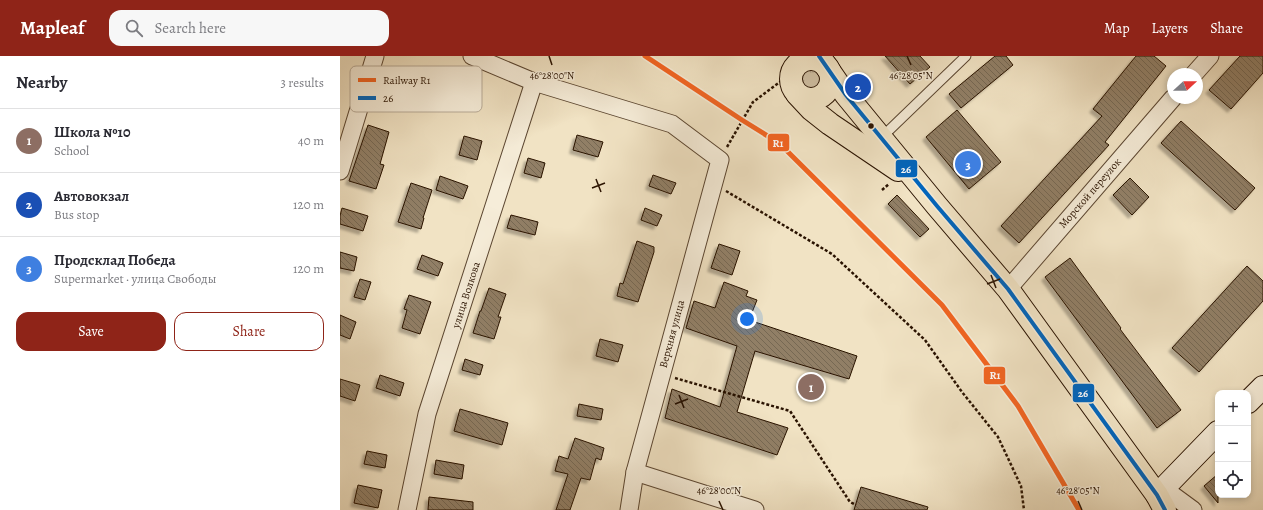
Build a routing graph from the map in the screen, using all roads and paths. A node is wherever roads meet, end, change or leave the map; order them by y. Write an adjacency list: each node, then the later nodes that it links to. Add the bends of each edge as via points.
1 (375, 56): 6 (street)
2 (472, 56): 9 (street)
3 (966, 56): 12 (lane)
4 (1210, 56): 7 (street)
5 (823, 61): 8 (main road, via 808,59 802,62 797,65); 8 (main road, via 832,78 828,91 823,96 816,99 803,98); 12 (main road, via 846,95)
6 (372, 66)
7 (1199, 68)
8 (792, 77): 13 (path, via 754,102); 16 (main road, via 811,109 902,172)
9 (534, 82): 13 (street, via 672,124); 25 (street, улица Волкова, via 428,414)
10 (1168, 104): 17 (street, Морской переулок)
11 (358, 112): 14 (street)
12 (881, 138): 16 (main road)
13 (720, 160): 15 (street, Верхняя улица)
14 (340, 171)
15 (714, 184): 18 (street, Верхняя улица); 28 (path, via 832,254 925,340 998,437 1021,486)
16 (938, 206): 17 (main road)
17 (1008, 289): 23 (main road)
18 (662, 374): 22 (street, Верхняя улица); 24 (path, via 790,411 850,502)
19 (1263, 386): 20 (main road)
20 (1251, 399)
21 (1215, 436): 23 (main road)
22 (635, 472): 26 (street, Верхняя улица); 27 (street)
23 (1162, 498): 29 (street)
24 (856, 505)
25 (407, 510)
26 (629, 510)
27 (755, 510)
28 (1024, 510)
29 (1193, 510)

